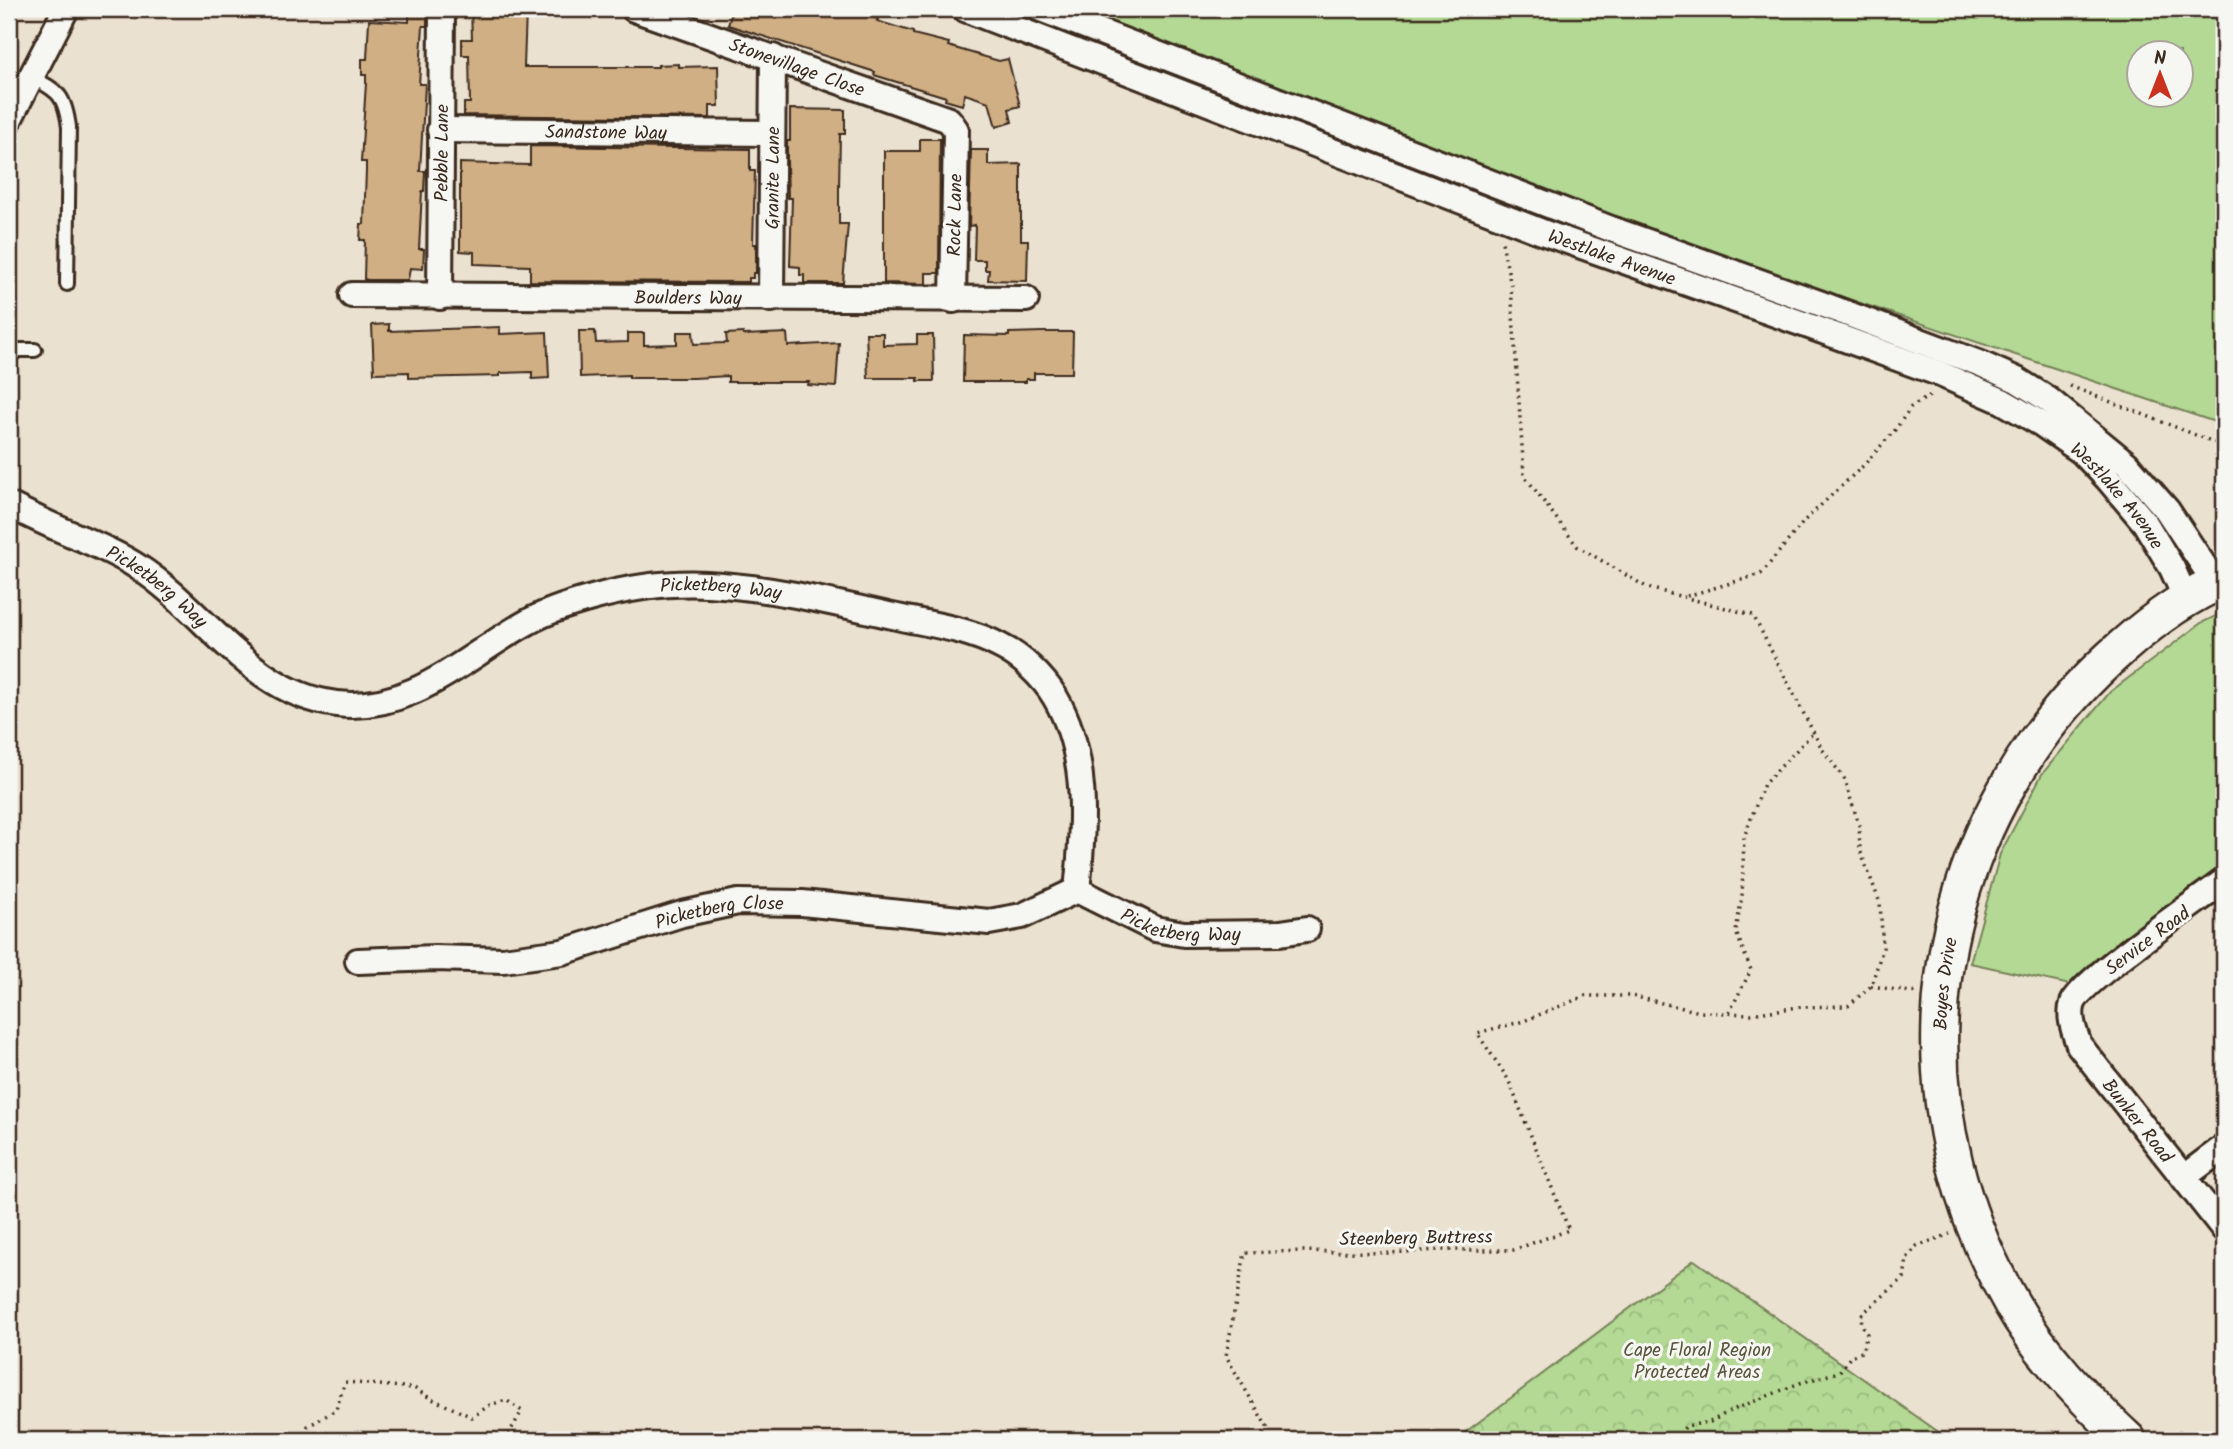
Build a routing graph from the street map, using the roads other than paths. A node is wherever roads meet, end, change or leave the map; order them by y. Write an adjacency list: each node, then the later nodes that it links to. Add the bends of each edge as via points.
1 (66, 9): 7 (street)
2 (442, 9): 9 (street, Pebble Lane)
3 (635, 9): 6 (street, Stonevillage Close)
4 (965, 9): 21 (street, Westlake Avenue, via 1496,215 2002,401 2082,452 2145,523 2172,568)
5 (1041, 9): 21 (street, Westlake Avenue, via 2017,380 2049,400 2127,464 2167,510)
6 (772, 57): 10 (street, Stonevillage Close, via 944,116); 11 (street, Granite Lane)
7 (31, 77): 8 (street); 12 (lane, via 55,90 66,108)
8 (9, 120)
9 (440, 130): 11 (street, Sandstone Way); 14 (street, Pebble Lane)
10 (956, 130): 17 (street, Rock Lane)
11 (772, 133): 15 (street, Granite Lane)
12 (67, 284)
13 (352, 295): 14 (street, Boulders Way)
14 (440, 297): 15 (street, Boulders Way)
15 (771, 299): 17 (street, Boulders Way)
16 (1026, 299): 17 (street, Boulders Way)
17 (953, 300)
18 (35, 350): 19 (lane)
19 (9, 355)
20 (9, 505): 23 (street, Picketberg Way, via 136,565 262,675 321,702 358,705 403,697 528,622 592,597 644,587 704,584 756,589 967,632 1024,662 1054,694 1070,729 1080,776 1082,835)
21 (2209, 588): 30 (main road, Boyes Drive, via 2154,623 2084,683 2052,719 2002,793 1969,867 1953,919 1940,999 1939,1056 1949,1141 1975,1227 2012,1305 2051,1359)
22 (2224, 881): 26 (street, Service Road, via 2096,978)
23 (1077, 890): 24 (street, Picketberg Way, via 1155,929 1184,934); 25 (street, Picketberg Close, via 1022,916 989,922 802,903 737,902 682,914 562,952 503,960)
24 (1307, 929)
25 (358, 961)
26 (2073, 1002): 28 (street, Bunker Road, via 2079,1045)
27 (2224, 1147): 28 (street)
28 (2184, 1177): 29 (street, Bunker Road)
29 (2224, 1229)
30 (2128, 1440)

